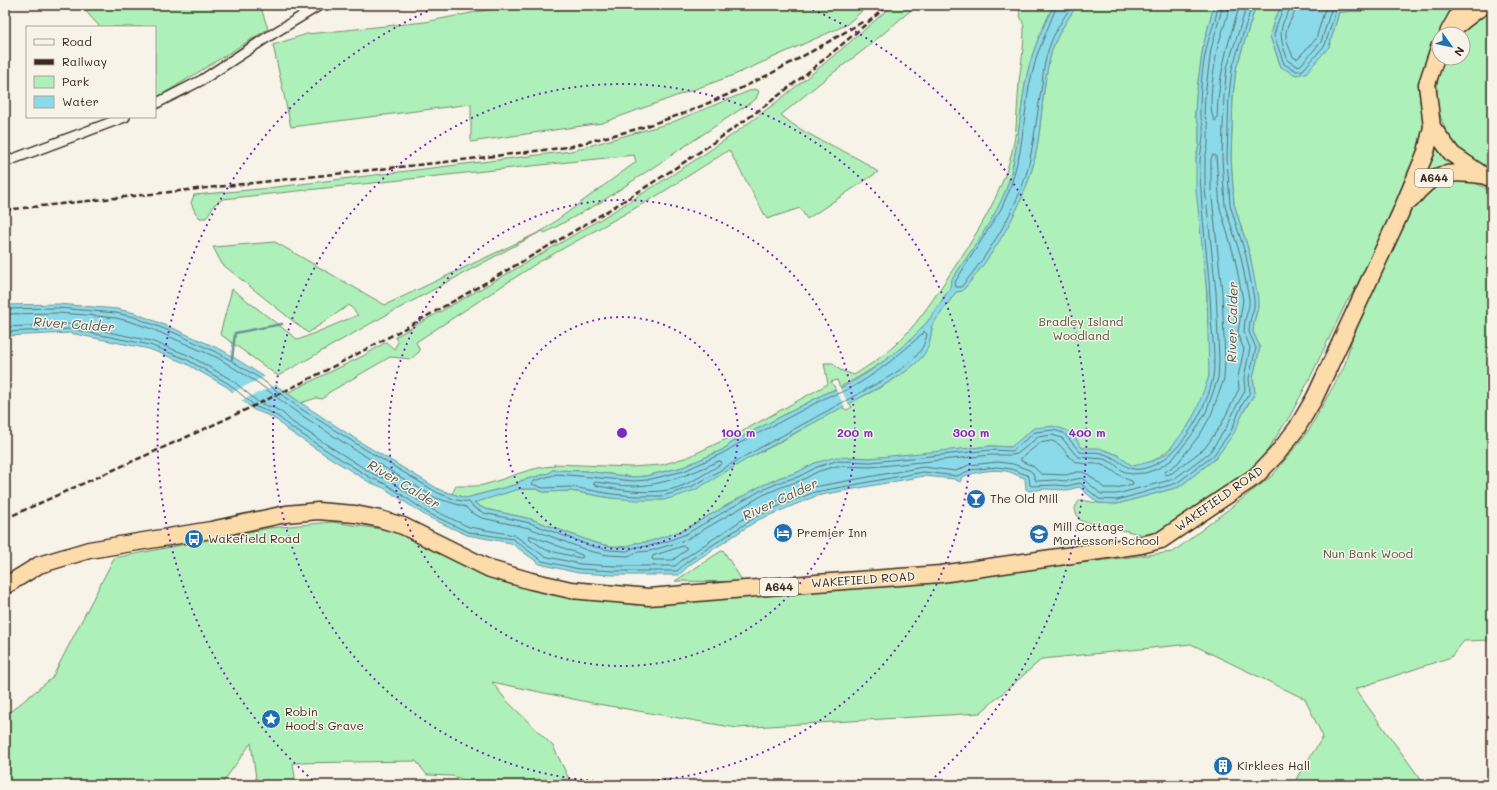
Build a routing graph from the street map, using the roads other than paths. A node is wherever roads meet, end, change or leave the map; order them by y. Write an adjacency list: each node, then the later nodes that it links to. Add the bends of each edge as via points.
1 (320, 5): 7 (street, via 202,80)
2 (1464, 5): 4 (highway)
3 (1486, 5): 5 (highway)
4 (1452, 26)
5 (1457, 26)
6 (1433, 66): 9 (highway, A644, via 1427,84)
7 (156, 103)
8 (122, 118): 10 (street)
9 (1432, 127): 11 (highway, A644, via 1452,154); 12 (highway, WAKEFIELD ROAD / A644, via 1426,152)
10 (5, 162)
11 (1488, 177): 12 (highway, WAKEFIELD ROAD / A644, via 1454,172 1438,175 1424,184)
12 (1400, 214): 13 (highway, WAKEFIELD ROAD / A644, via 1315,397 1288,441 1256,476 1161,540 941,574 649,597 570,590 532,581 490,569 392,522 355,514 318,511 286,514 211,530 89,550 39,565)
13 (5, 586)

